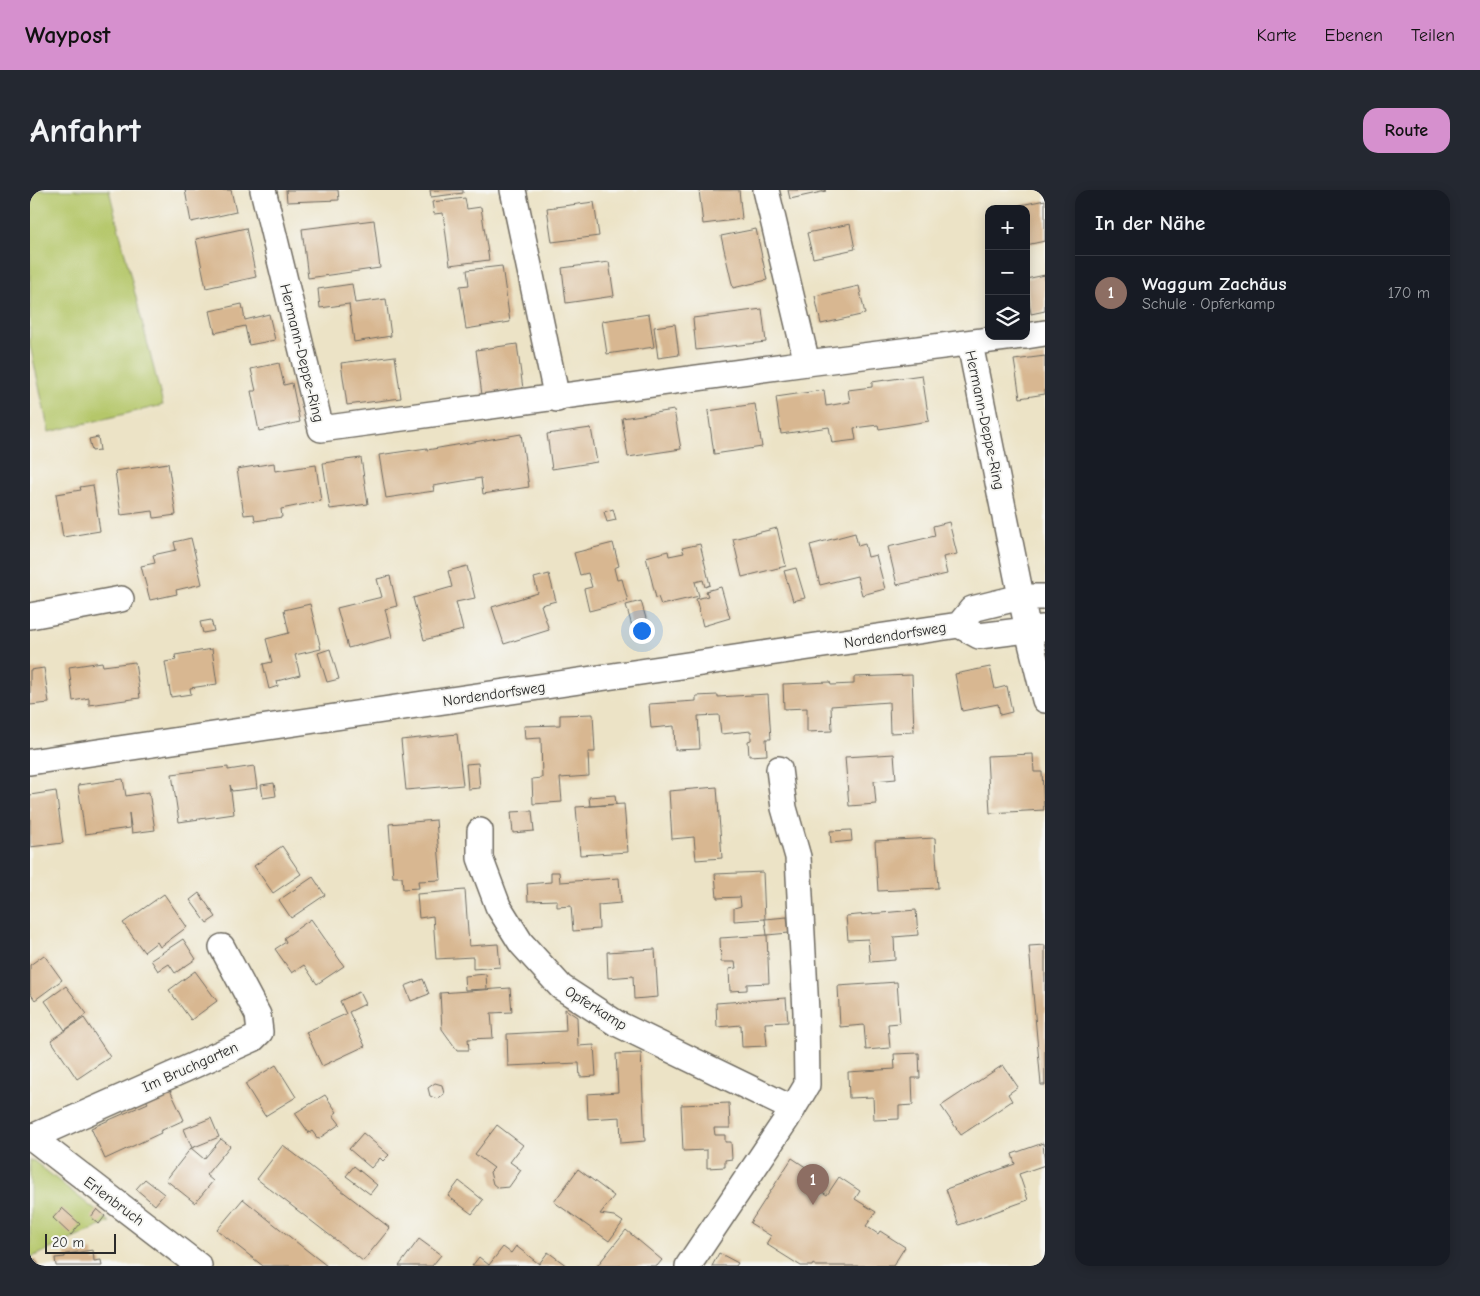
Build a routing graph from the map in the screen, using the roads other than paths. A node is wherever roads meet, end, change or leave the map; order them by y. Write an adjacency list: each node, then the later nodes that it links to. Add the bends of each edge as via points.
1 (263, 190): 9 (street, Hermann-Deppe-Ring, via 321,429)
2 (513, 190): 9 (street)
3 (766, 190): 8 (street)
4 (1045, 333): 5 (street)
5 (1030, 335)
6 (996, 340): 7 (street)
7 (970, 344): 8 (street, Hermann-Deppe-Ring); 10 (street, Hermann-Deppe-Ring)
8 (807, 363): 9 (street, Hermann-Deppe-Ring)
9 (557, 398)
10 (1033, 597): 13 (street, Nordendorfsweg, via 972,609); 14 (street, Hermann-Deppe-Ring)
11 (121, 599): 12 (street)
12 (30, 616)
13 (958, 625): 14 (street, Nordendorfsweg, via 979,636); 16 (street, Nordendorfsweg)
14 (1036, 630): 15 (street, Hermann-Deppe-Ring)
15 (1045, 700)
16 (30, 762)
17 (779, 769): 20 (street, via 784,808 798,857 806,1012 807,1085)
18 (480, 832): 20 (street, Opferkamp, via 480,858 498,906 521,943 561,987 616,1023)
19 (222, 947): 21 (street, Im Bruchgarten, via 258,1015 260,1032 253,1039)
20 (793, 1109): 23 (street)
21 (30, 1137): 22 (street, Erlenbruch)
22 (199, 1266)
23 (688, 1266)

